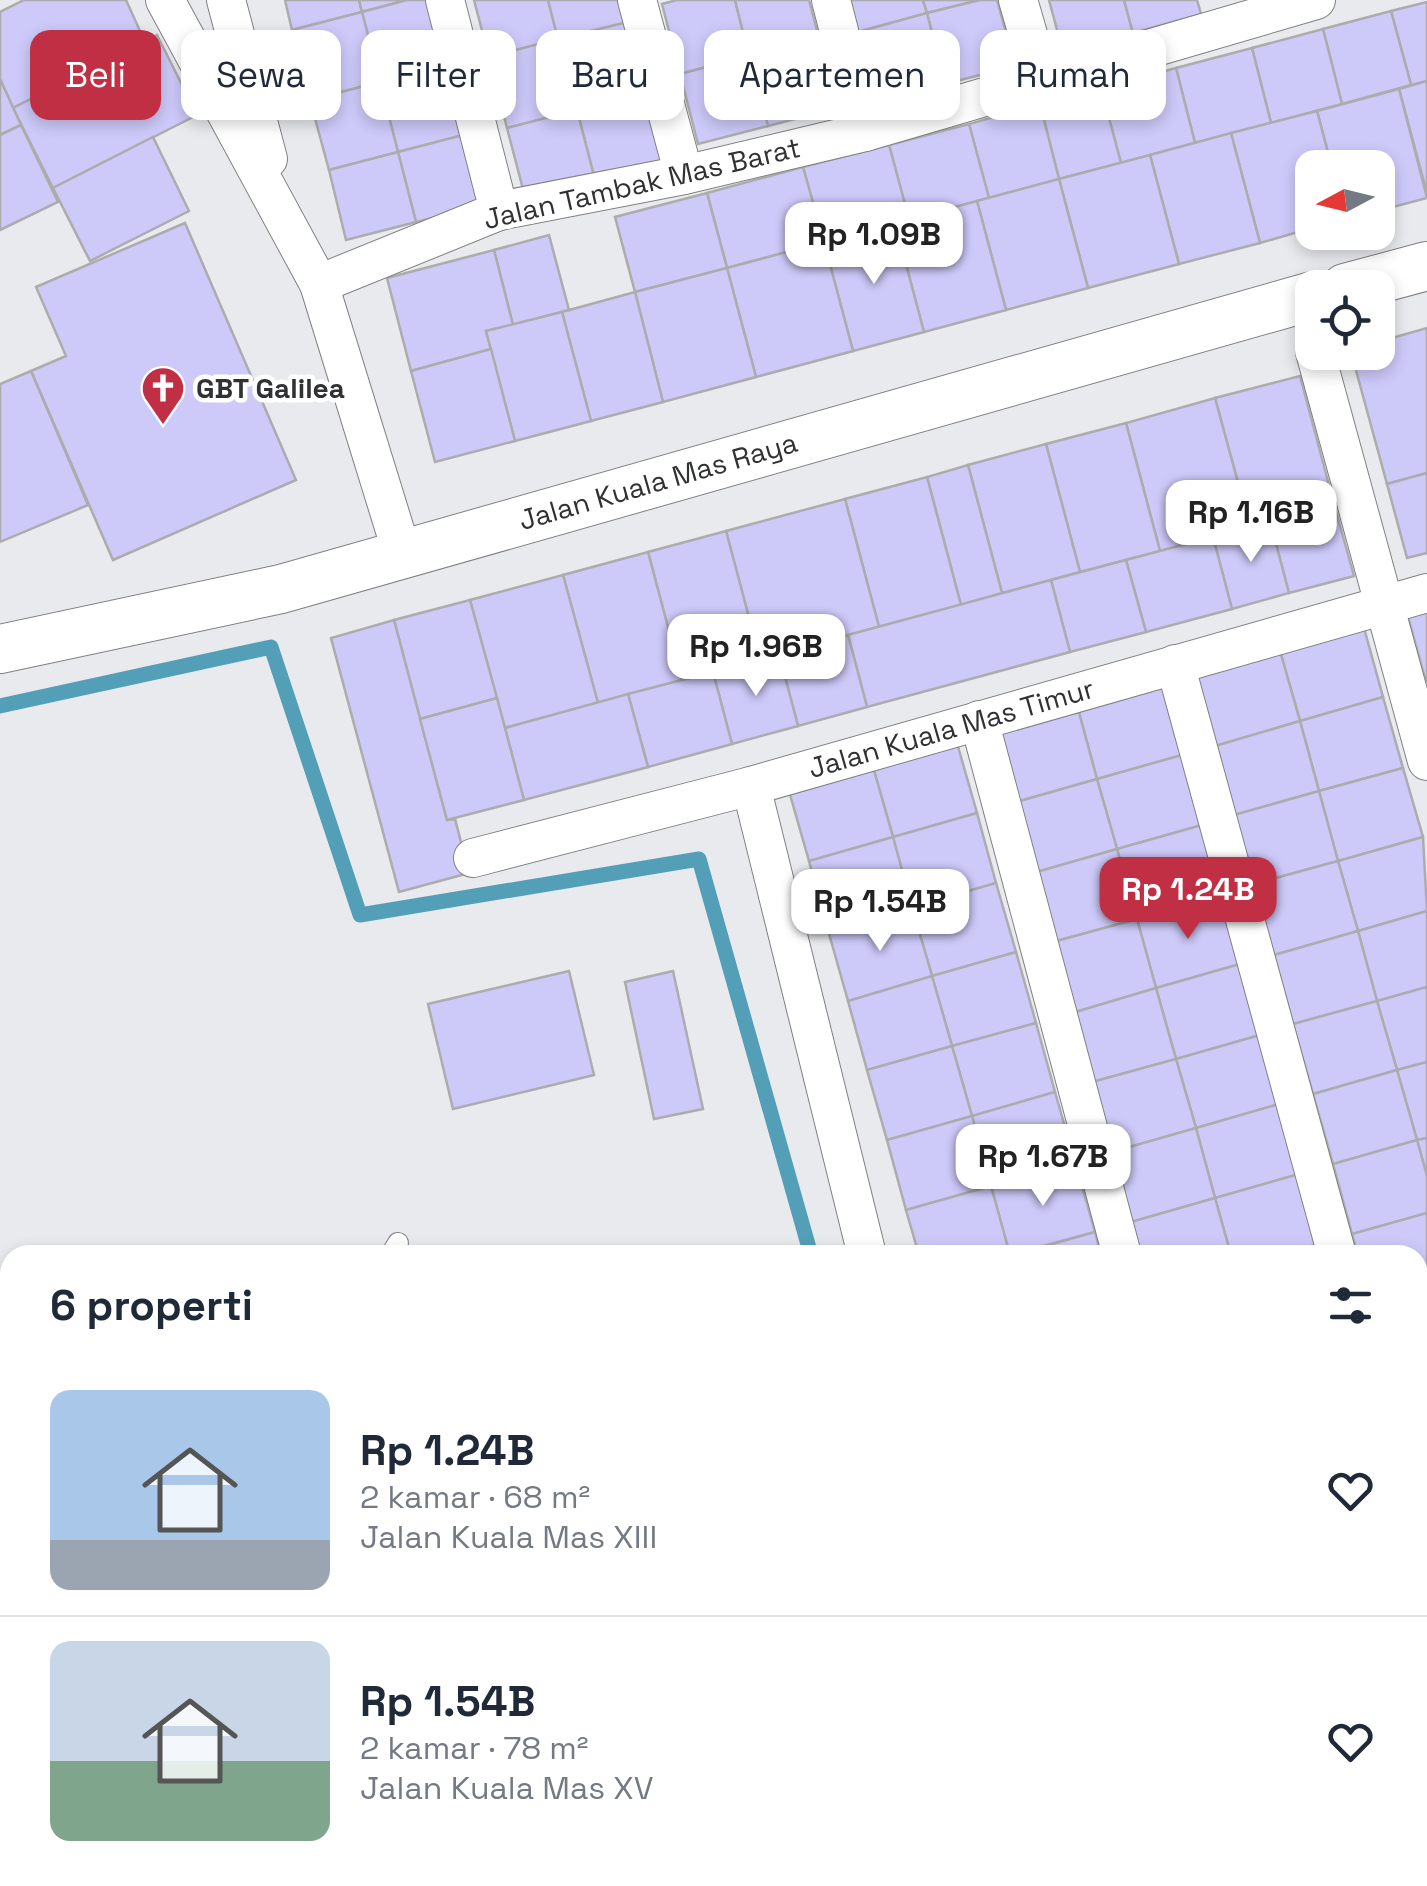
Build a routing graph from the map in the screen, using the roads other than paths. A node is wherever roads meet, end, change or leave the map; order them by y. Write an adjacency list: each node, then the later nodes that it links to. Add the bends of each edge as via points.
1 (165, 0): 15 (street)
2 (226, 0): 15 (street)
3 (445, 0): 14 (street)
4 (638, 0): 13 (street)
5 (831, 0): 12 (street)
6 (1018, 0): 9 (street)
7 (1316, 0): 8 (street, Jalan Tambak Mas Barat)
8 (1224, 14): 10 (street, Jalan Tambak Mas Barat)
9 (1027, 30)
10 (1166, 36)
11 (980, 100): 12 (street, Jalan Tambak Mas Barat)
12 (865, 132): 13 (street, Jalan Tambak Mas Barat)
13 (684, 175): 14 (street, Jalan Tambak Mas Barat)
14 (499, 211): 18 (street, Jalan Tambak Mas Barat)
15 (284, 220): 18 (street)
16 (1427, 266): 17 (street, Jalan Kuala Mas Raya)
17 (1395, 278)
18 (318, 284): 21 (street)
19 (1295, 312): 21 (street, Jalan Kuala Mas Raya)
20 (1320, 370): 23 (street)
21 (402, 553): 24 (street, Jalan Kuala Mas Raya, via 281,589)
22 (1427, 592): 23 (street, Jalan Kuala Mas Timur)
23 (1384, 604): 25 (street, Jalan Kuala Mas Timur); 27 (street)
24 (0, 649)
25 (1174, 664): 26 (street, Jalan Kuala Mas Timur); 32 (street)
26 (979, 720): 28 (street, Jalan Kuala Mas Timur); 31 (street)
27 (1427, 761)
28 (751, 786): 29 (street, Jalan Kuala Mas Timur); 30 (street)
29 (473, 858)
30 (865, 1245)
31 (1119, 1245)
32 (1334, 1245)

